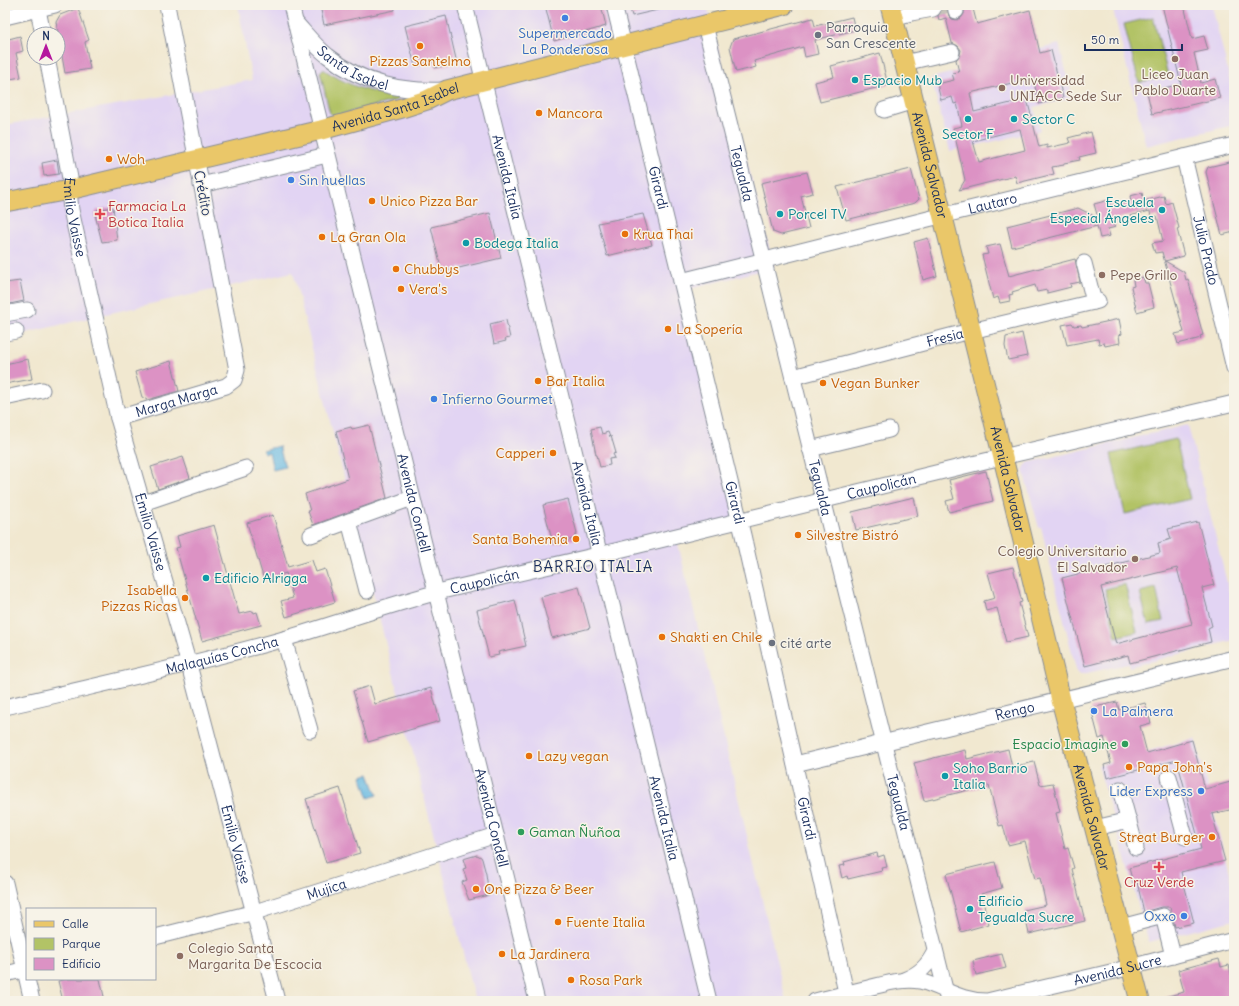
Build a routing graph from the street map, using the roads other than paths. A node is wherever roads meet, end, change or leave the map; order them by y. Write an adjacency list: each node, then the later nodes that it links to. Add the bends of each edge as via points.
1 (55, 5): 7 (street)
2 (167, 5): 27 (street, Crédito)
3 (291, 5): 12 (street, Avenida Condell)
4 (464, 5): 19 (street, Avenida Italia)
5 (614, 5): 15 (street, Girardi)
6 (784, 5): 13 (main road, Avenida Santa Isabel)
7 (37, 8): 11 (street); 14 (street)
8 (934, 8): 9 (street)
9 (914, 9): 10 (street)
10 (891, 12): 17 (main road, Avenida Salvador)
11 (5, 17)
12 (295, 22): 20 (street, Santa Isabel, via 328,56 355,74 390,87 408,90); 23 (street, Avenida Condell)
13 (705, 25): 15 (main road, Avenida Santa Isabel); 32 (street, Tegualda)
14 (41, 26)
15 (624, 45): 19 (main road, Avenida Santa Isabel); 34 (street, Girardi)
16 (952, 52): 17 (street)
17 (904, 62): 21 (main road, Avenida Salvador)
18 (49, 66): 29 (street, Emilio Vaisse, via 70,178)
19 (483, 81): 20 (main road, Avenida Santa Isabel); 55 (street, Avenida Italia)
20 (447, 90): 23 (main road, Avenida Santa Isabel, via 402,108)
21 (914, 101): 22 (street); 31 (main road, Avenida Salvador)
22 (884, 110)
23 (321, 130): 25 (street, Avenida Condell); 27 (main road, Avenida Santa Isabel)
24 (1234, 145): 26 (street, Lautaro)
25 (327, 155): 28 (street); 49 (street, Avenida Condell)
26 (1184, 157): 31 (street, Lautaro); 38 (street, Julio Prado)
27 (197, 159): 28 (street, Crédito); 29 (main road, Avenida Santa Isabel)
28 (201, 185): 40 (street, Crédito, via 236,360)
29 (70, 190): 30 (main road, Avenida Santa Isabel); 44 (street, Emilio Vaisse, via 71,210)
30 (5, 202)
31 (942, 216): 32 (street, Lautaro); 37 (main road, Avenida Salvador)
32 (764, 260): 34 (street, Lautaro); 39 (street, Tegualda)
33 (1084, 263): 37 (street, Fresia, via 1096,301)
34 (681, 281): 52 (street, Girardi)
35 (27, 310): 36 (street)
36 (5, 314)
37 (971, 331): 39 (street, Fresia); 47 (main road, Avenida Salvador)
38 (1234, 368)
39 (793, 377): 46 (street, Tegualda)
40 (234, 380): 44 (street, Marga Marga, via 215,390)
41 (42, 390): 42 (street)
42 (5, 398)
43 (1234, 403): 47 (street, Caupolicán)
44 (118, 418): 51 (street, Emilio Vaisse)
45 (889, 430): 46 (street)
46 (810, 449): 50 (street, Tegualda)
47 (1002, 457): 50 (street, Caupolicán); 61 (main road, Avenida Salvador)
48 (246, 468): 51 (street)
49 (412, 498): 53 (street); 57 (street, Avenida Condell)
50 (823, 500): 52 (street, Caupolicán); 64 (street, Tegualda)
51 (143, 503): 60 (street, Emilio Vaisse)
52 (740, 520): 55 (street, Caupolicán); 65 (street, Girardi)
53 (349, 521): 54 (street); 56 (street)
54 (311, 535)
55 (599, 554): 57 (street, Caupolicán); 90 (street, Avenida Italia)
56 (367, 591)
57 (436, 592): 58 (street, Malaquías Concha); 70 (street, Avenida Condell)
58 (284, 639): 60 (street, Malaquías Concha); 63 (street)
59 (1234, 658): 61 (street, Rengo)
60 (189, 664): 62 (street, Malaquías Concha); 74 (street, Emilio Vaisse)
61 (1061, 700): 64 (street, Rengo); 69 (main road, Avenida Salvador)
62 (5, 707)
63 (310, 730)
64 (883, 742): 65 (street, Rengo); 78 (street, Tegualda)
65 (795, 764): 86 (street, Girardi)
66 (1169, 777): 71 (street)
67 (1120, 789): 68 (street)
68 (1129, 820): 69 (street); 72 (street)
69 (1095, 828): 75 (main road, Avenida Salvador)
70 (496, 835): 74 (street, Mujica); 89 (street, Avenida Condell)
71 (1185, 837)
72 (1136, 848)
73 (5, 882): 81 (street)
74 (255, 912): 76 (street, Mujica); 88 (street, Emilio Vaisse)
75 (1121, 927): 79 (street, via 1163,916); 80 (main road, Avenida Salvador)
76 (156, 937)
77 (1234, 940): 79 (street, Avenida Sucre)
78 (935, 951): 84 (street, via 923,969); 85 (street, Tegualda)
79 (1173, 956): 80 (street, Avenida Sucre)
80 (1131, 966): 85 (street, Avenida Sucre, via 987,1001); 92 (main road, Avenida Salvador)
81 (26, 969): 82 (street)
82 (5, 974)
83 (28, 980): 87 (street)
84 (904, 980): 85 (street, Avenida Sucre, via 920,982); 86 (street, Avenida Sucre)
85 (946, 996)
86 (848, 997): 91 (street, Avenida Sucre)
87 (32, 1001)
88 (277, 1001)
89 (537, 1001)
90 (709, 1001)
91 (815, 1001)
92 (1140, 1001)

